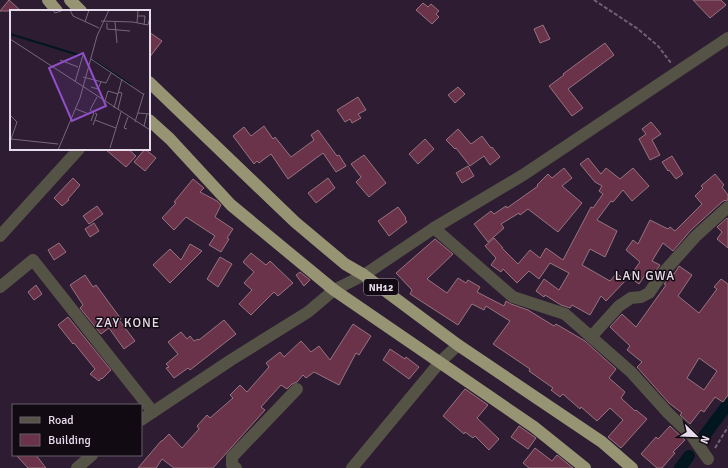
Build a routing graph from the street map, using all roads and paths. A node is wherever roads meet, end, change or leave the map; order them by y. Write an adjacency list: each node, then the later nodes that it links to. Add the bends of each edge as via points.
1 (48, 0): 4 (highway)
2 (70, 0): 5 (highway)
3 (594, 0): 7 (path, via 658,46)
4 (56, 10)
5 (80, 10)
6 (728, 38): 7 (street)
7 (678, 72): 12 (street, via 523,175)
8 (150, 83): 14 (highway, NH12, via 296,222 345,264)
9 (150, 121): 16 (highway, NH12, via 170,139 230,205)
10 (78, 150): 13 (street)
11 (728, 207): 17 (street, via 696,236 662,274 649,293 631,298 619,306)
12 (434, 228): 14 (street); 17 (street, via 514,297 565,314)
13 (0, 236)
14 (364, 275): 16 (street); 18 (highway, NH12)
15 (0, 287): 21 (street, via 33,260)
16 (334, 290): 19 (highway, NH12); 21 (street, via 308,312)
17 (591, 337): 24 (street, via 631,372 692,436)
18 (458, 345): 19 (street); 29 (highway, NH12, via 602,442)
19 (440, 362): 27 (street); 28 (highway, NH12, via 534,427)
20 (297, 389): 26 (street, via 232,457 232,465)
21 (153, 412): 22 (street)
22 (142, 419)
23 (91, 456): 25 (street)
24 (708, 458)
25 (77, 468)
26 (236, 468)
27 (352, 468)
28 (585, 468)
29 (632, 468)

